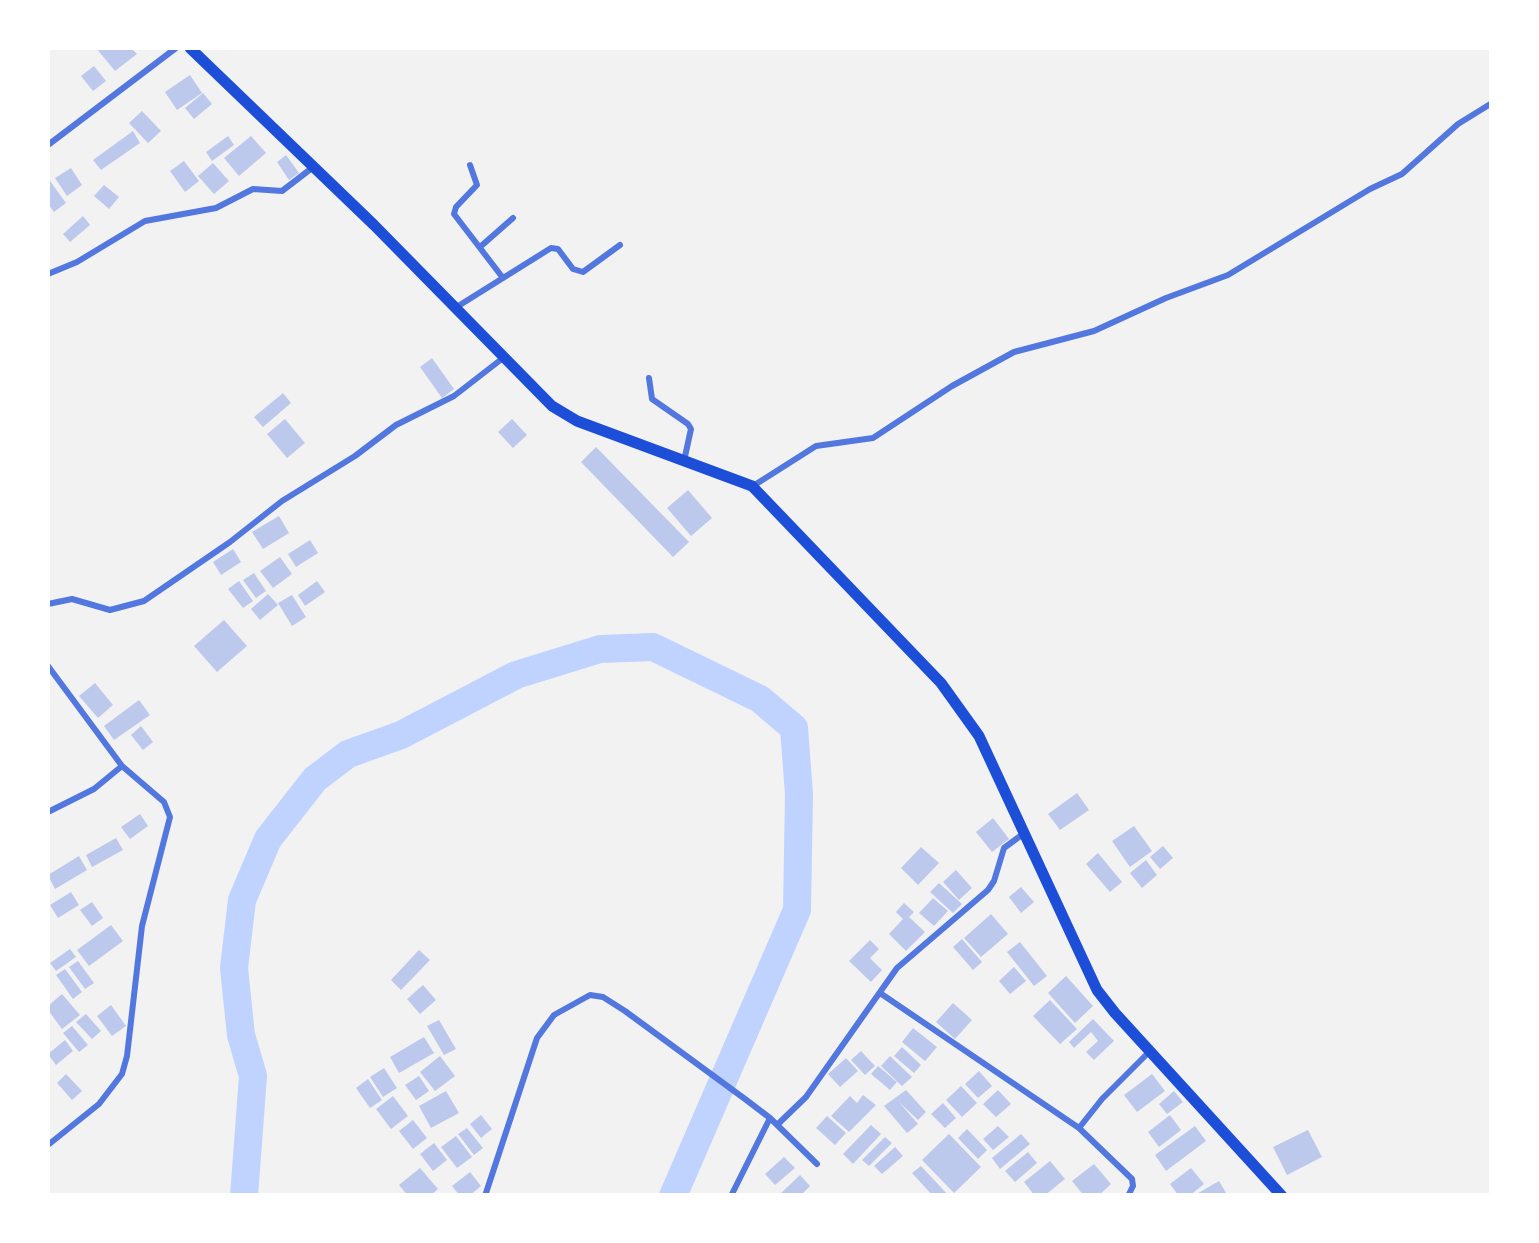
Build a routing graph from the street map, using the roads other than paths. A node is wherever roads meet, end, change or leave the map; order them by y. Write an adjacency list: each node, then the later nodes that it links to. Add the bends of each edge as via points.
1 (176, 48): 4 (street)
2 (190, 48): 6 (main road)
3 (1492, 104): 16 (street, via 1458,124 1402,174 1228,275 1094,331 1014,352 873,438 816,446)
4 (48, 145)
5 (470, 165): 9 (street, via 477,185 454,214)
6 (313, 167): 10 (street, via 282,191 253,189 216,208 136,225); 12 (main road)
7 (514, 218): 9 (street)
8 (620, 245): 11 (street, via 583,272 551,248)
9 (480, 248): 11 (street)
10 (48, 274)
11 (503, 278): 12 (street)
12 (454, 308): 13 (main road)
13 (503, 358): 15 (main road, via 577,421); 17 (street, via 454,396 396,425 282,501 144,601 110,610 72,600)
14 (649, 378): 15 (street, via 652,399 691,430)
15 (684, 462): 16 (main road)
16 (752, 486): 21 (main road, via 941,682 979,736)
17 (48, 604)
18 (48, 666): 19 (street)
19 (122, 766): 20 (street, via 94,790); 26 (street, via 164,802 170,817 142,926 128,1056 113,1089)
20 (48, 812)
21 (1024, 833): 22 (street, via 1004,848 988,890 904,962); 23 (main road, via 1090,977)
22 (880, 994): 24 (street, via 806,1097); 25 (street)
23 (1150, 1052): 25 (street); 31 (main road)
24 (774, 1122): 27 (street); 28 (street, via 603,997 580,999 554,1015 537,1038); 29 (street)
25 (1080, 1128): 30 (street, via 1132,1179)
26 (48, 1145)
27 (817, 1164)
28 (485, 1196)
29 (730, 1196)
30 (1128, 1196)
31 (1282, 1196)

